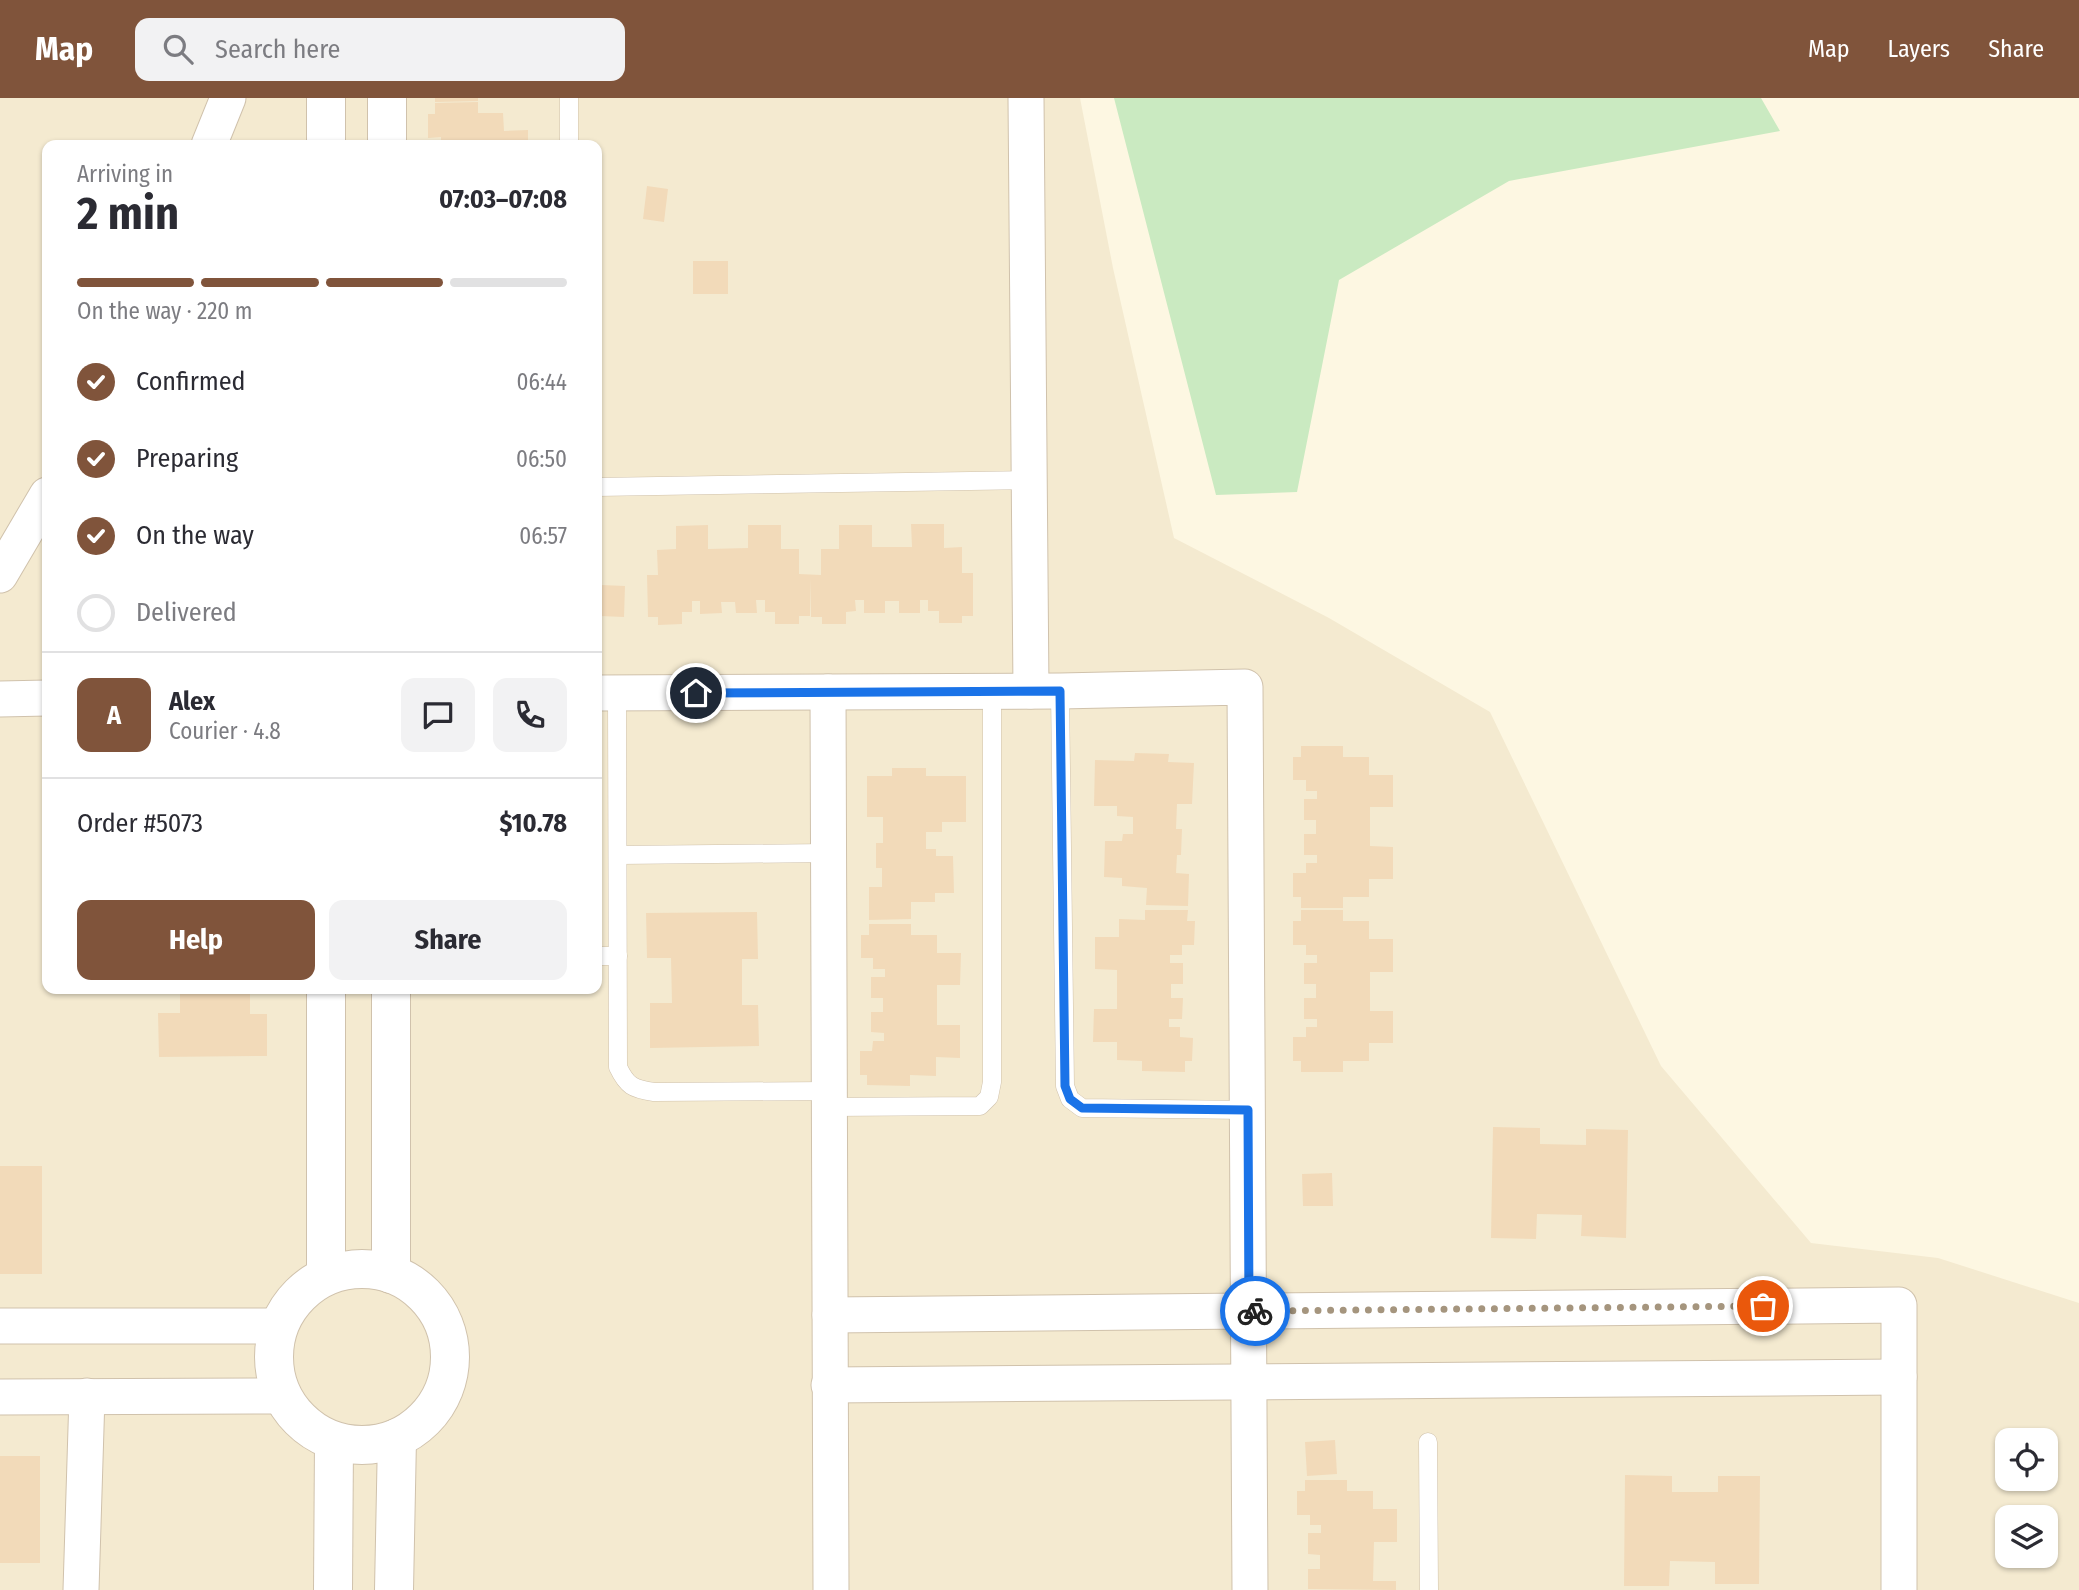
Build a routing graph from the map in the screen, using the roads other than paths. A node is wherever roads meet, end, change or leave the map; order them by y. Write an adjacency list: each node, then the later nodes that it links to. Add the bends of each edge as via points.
1 (228, 98): 6 (street)
2 (326, 98): 7 (street)
3 (387, 98): 8 (street)
4 (569, 98): 9 (lane)
5 (1026, 98): 10 (street)
6 (211, 140)
7 (326, 140)
8 (387, 140)
9 (569, 140)
10 (1029, 480): 11 (lane); 15 (street)
11 (602, 487)
12 (42, 504): 13 (street)
13 (0, 575)
14 (992, 691): 15 (street); 16 (street); 26 (lane, via 989,1097 980,1106)
15 (1045, 691): 27 (lane, via 1065,1086 1070,1099 1082,1108); 27 (street, via 1245,687)
16 (828, 692): 17 (street); 20 (street)
17 (607, 693): 21 (lane)
18 (42, 698): 19 (street)
19 (0, 699)
20 (828, 853): 21 (lane); 26 (street)
21 (618, 855): 23 (lane)
22 (602, 956): 23 (lane)
23 (618, 956): 26 (lane, via 618,1067 625,1082 654,1092)
24 (326, 994): 29 (street)
25 (391, 994): 28 (street)
26 (829, 1099): 31 (street)
27 (1248, 1110): 30 (street)
28 (391, 1274): 29 (street, via 378,1269 346,1269); 40 (street, via 407,1280 430,1300 445,1326 451,1357 447,1384 434,1409 414,1429)
29 (326, 1276): 33 (street, via 294,1299)
30 (1249, 1311): 31 (street); 34 (street, via 1899,1305); 35 (street)
31 (830, 1315): 36 (street)
32 (0, 1326): 33 (street)
33 (278, 1326): 38 (street, via 273,1356 276,1384)
34 (1899, 1377): 35 (street); 49 (street)
35 (1250, 1382): 36 (street); 47 (street)
36 (829, 1385): 46 (street)
37 (87, 1396): 38 (street); 39 (street); 43 (street)
38 (283, 1396): 41 (street, via 289,1409 309,1428)
39 (0, 1397)
40 (397, 1437): 41 (street, via 361,1446); 45 (street)
41 (334, 1442): 44 (street)
42 (1429, 1442): 48 (lane)
43 (81, 1590)
44 (333, 1590)
45 (394, 1590)
46 (834, 1590)
47 (1250, 1590)
48 (1429, 1590)
49 (1899, 1590)

